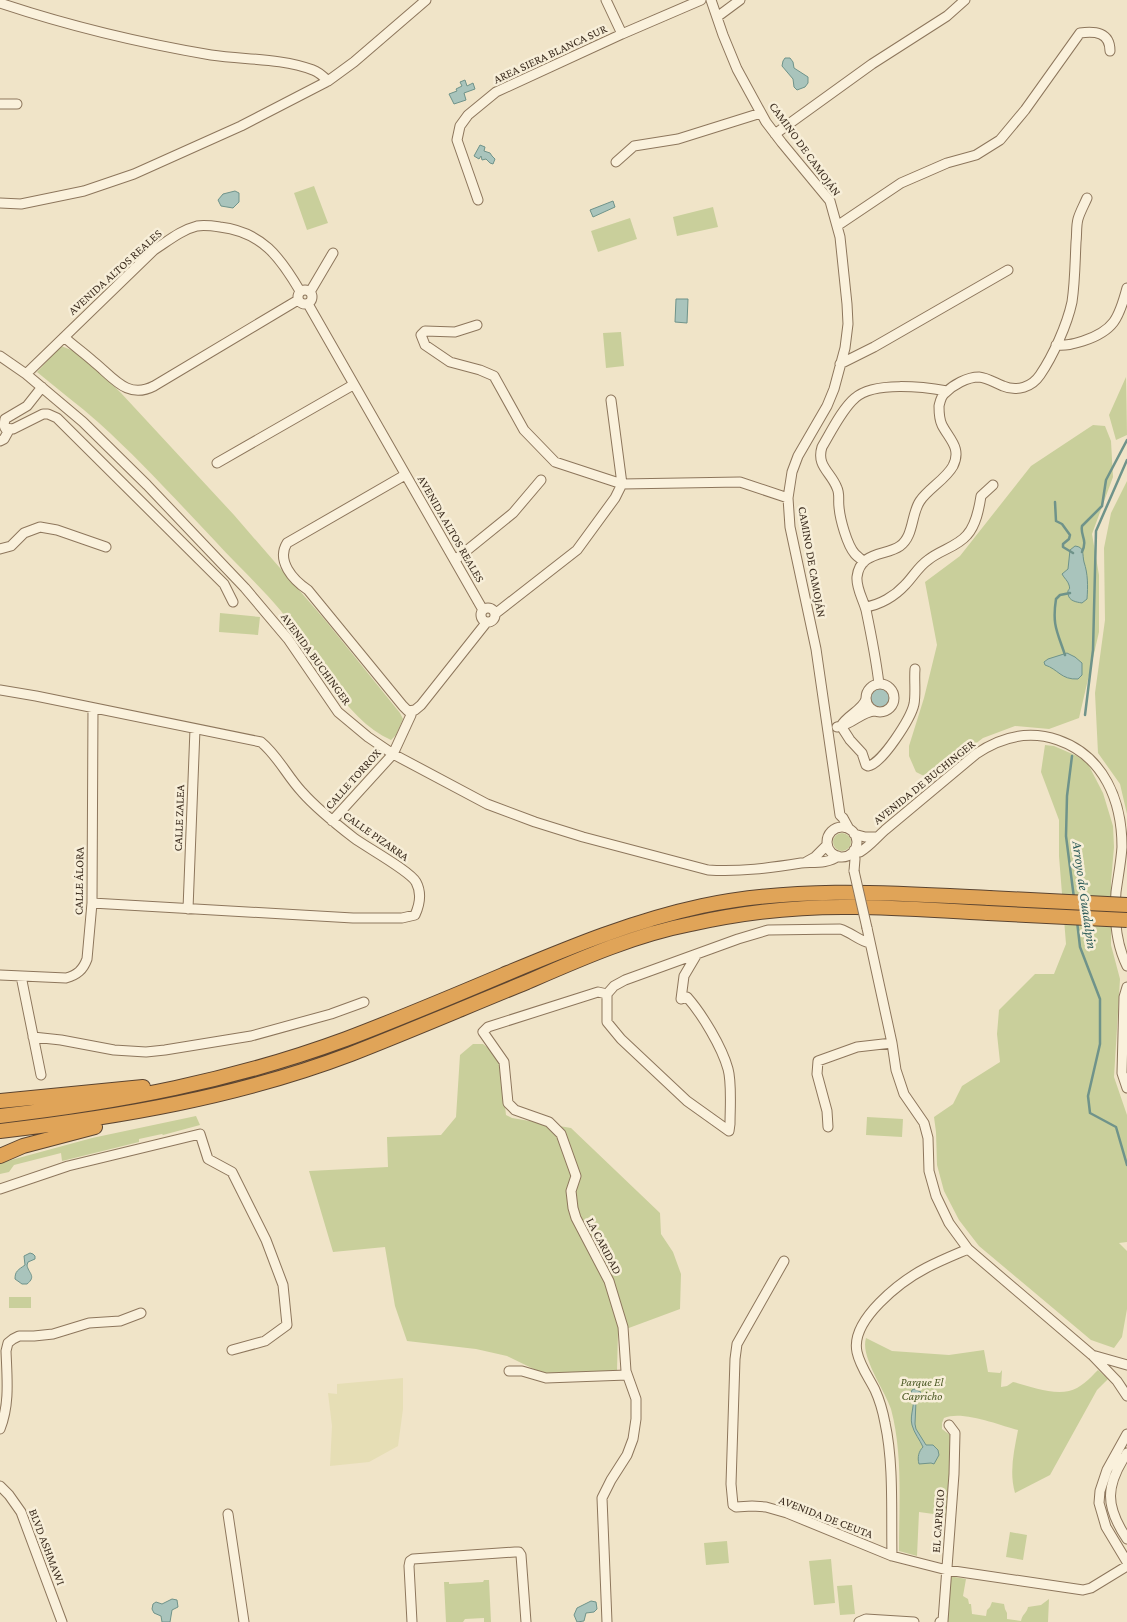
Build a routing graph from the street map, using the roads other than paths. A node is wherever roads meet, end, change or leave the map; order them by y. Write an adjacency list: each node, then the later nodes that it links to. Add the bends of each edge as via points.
1 (426, 0): 11 (street)
2 (606, 0): 9 (street, AREA SIERA BLANCA SUR)
3 (701, 0): 9 (street, AREA SIERA BLANCA SUR)
4 (711, 0): 8 (street, CAMINO DE CAMOJÁN)
5 (740, 0): 8 (street)
6 (965, 0): 15 (street, via 947,16 872,64)
7 (0, 3): 11 (street, via 127,38 315,70)
8 (716, 17): 14 (street, CAMINO DE CAMOJÁN, via 737,70)
9 (622, 34): 18 (street, AREA SIERA BLANCA SUR, via 496,92 468,115 460,126 457,140)
10 (1110, 51): 20 (street, via 1106,37 1091,32 1080,33 1000,140 976,154 901,183)
11 (328, 81): 19 (street, via 241,126 134,174 53,198 21,204)
12 (0, 104): 13 (street)
13 (17, 104)
14 (761, 112): 15 (street, CAMINO DE CAMOJÁN); 16 (street, via 678,139 634,146)
15 (775, 134): 20 (street, CAMINO DE CAMOJÁN, via 830,201)
16 (616, 162)
17 (1087, 198): 27 (street, via 1077,220 1072,303)
18 (478, 200)
19 (0, 203)
20 (837, 226): 29 (street, CAMINO DE CAMOJÁN, via 848,324)
21 (333, 253): 24 (street)
22 (1008, 270): 29 (street, via 874,348)
23 (1127, 288): 27 (street, via 1112,326 1099,336 1066,346)
24 (303, 294): 26 (street, via 281,311 148,389 132,390 116,382); 26 (street, AVENIDA ALTOS REALES, via 281,260 264,245 236,229 198,226 177,234 154,250); 31 (street, AVENIDA ALTOS REALES, via 300,304 308,304)
25 (477, 325): 41 (street, via 455,332 425,331 421,335 425,345 450,362 494,376 524,430 555,462)
26 (64, 337): 30 (street, AVENIDA ALTOS REALES)
27 (1056, 345): 33 (street, via 1040,375 1022,388 1005,387 979,377 968,379)
28 (0, 356): 30 (street, AVENIDA BUCHINGER)
29 (840, 364): 43 (street, CAMINO DE CAMOJÁN, via 827,406 798,456)
30 (26, 374): 32 (street, AVENIDA BUCHINGER)
31 (353, 385): 38 (street); 39 (street, AVENIDA ALTOS REALES)
32 (42, 387): 35 (street, via 27,406); 63 (street, AVENIDA BUCHINGER, via 147,485 245,588 288,639 338,712)
33 (947, 391): 47 (street, via 941,399 939,415 956,445 953,466 920,501 906,540 900,547 871,556); 47 (street, via 884,387 860,394 852,400 822,447 821,461 838,489 839,510 850,546)
34 (611, 400): 41 (street)
35 (3, 420): 36 (street, via 4,427)
36 (9, 430): 37 (street); 48 (street, via 43,414 57,418 224,584)
37 (0, 441)
38 (217, 463)
39 (405, 475): 46 (street, AVENIDA ALTOS REALES); 58 (street, via 287,543 283,552 284,564 302,587 308,590 403,706)
40 (541, 480): 46 (street, via 513,513)
41 (622, 484): 43 (street, via 740,482); 51 (street, via 577,550)
42 (993, 485): 49 (street, via 981,496 973,526 961,541 923,564 892,597)
43 (788, 498): 62 (street, CAMINO DE CAMOJÁN, via 790,528 816,649)
44 (106, 547): 45 (street, via 40,527 24,533 11,546)
45 (0, 549)
46 (455, 560): 50 (street, AVENIDA ALTOS REALES)
47 (864, 562): 49 (street, via 857,578)
48 (233, 602)
49 (865, 607): 54 (street)
50 (483, 610): 51 (street, via 489,608); 52 (street, via 480,617)
51 (495, 614): 52 (street, via 492,621)
52 (486, 623): 58 (street, via 422,705)
53 (915, 669): 60 (street, via 914,704 910,716 873,765 866,764 862,753)
54 (879, 684): 56 (street, via 870,688); 59 (street, via 891,690 894,701 887,710)
55 (0, 690): 57 (street, CALLE PIZARRA)
56 (866, 699): 59 (street); 60 (street, via 863,706)
57 (93, 708): 61 (street, CALLE PIZARRA); 74 (street, CALLE ÁLORA)
58 (412, 711): 63 (street, CALLE TORROX)
59 (875, 711): 60 (street, via 867,712 847,726)
60 (840, 726): 62 (street)
61 (195, 728): 65 (street, CALLE PIZARRA, via 261,742 271,750 301,792); 76 (street, CALLE ZALEA)
62 (828, 728): 64 (street, CAMINO DE CAMOJÁN)
63 (393, 754): 65 (street, CALLE TORROX); 72 (street, AVENIDA BUCHINGER, via 487,804 583,837 708,870 773,868)
64 (840, 815): 66 (street, CAMINO DE CAMOJÁN); 67 (street, CAMINO DE CAMOJÁN)
65 (332, 821): 76 (street, CALLE PIZARRA, via 415,880 420,893 415,915 352,918)
66 (835, 829): 67 (street, via 842,827); 69 (street, via 828,837)
67 (852, 831): 68 (street, AVENIDA DE BUCHINGER); 70 (street, via 857,840)
68 (877, 837): 70 (street, AVENIDA DE BUCHINGER, via 860,852); 80 (street, AVENIDA DE BUCHINGER, via 990,745 1030,735 1070,744 1098,767 1113,792 1122,839 1116,913 1119,946)
69 (827, 845): 71 (street); 72 (street, AVENIDA BUCHINGER)
70 (854, 851): 71 (street); 73 (street)
71 (839, 857): 72 (street, AVENIDA BUCHINGER); 73 (street)
72 (804, 863)
73 (854, 871): 78 (street, bridge)
74 (92, 904): 76 (street, CALLE PIZARRA); 82 (street, CALLE ÁLORA, via 84,968 66,978)
75 (1127, 905): 90 (highway, bridge, via 816,892 752,897 704,906 666,914 595,938 345,1039 266,1066)
76 (188, 909)
77 (1127, 920): 93 (highway, bridge, via 853,907 754,912 688,924 579,959 348,1055 213,1096)
78 (870, 942): 79 (street, via 840,929 778,929); 87 (street)
79 (697, 954): 84 (street, via 625,980); 92 (street, via 684,976 681,999 687,997 700,1012 728,1070)
80 (1127, 966)
81 (0, 975): 82 (street, CALLE ÁLORA)
82 (21, 976): 86 (street)
83 (1127, 987): 89 (street, via 1122,1073)
84 (607, 994): 95 (street, via 607,1022 621,1039 687,1101); 107 (street, LA CARIDAD, via 598,992 580,997 488,1027 483,1032 504,1062 508,1103 515,1110 549,1122 561,1134 576,1176 571,1191 576,1218 609,1281 622,1327)
85 (364, 1002): 86 (street, via 251,1036 165,1050 114,1050)
86 (33, 1037): 88 (street)
87 (892, 1043): 96 (street, via 857,1047 818,1061 817,1074 827,1110); 100 (street, via 904,1094 924,1123 929,1172 936,1196 949,1223)
88 (41, 1075)
89 (1127, 1088)
90 (174, 1089): 91 (highway, via 147,1087); 94 (highway)
91 (0, 1101)
92 (730, 1112): 95 (street); 95 (street, via 729,1131)
93 (132, 1113): 97 (highway); 98 (highway, via 106,1125 49,1138)
94 (0, 1116)
95 (715, 1121)
96 (828, 1128)
97 (0, 1131)
98 (0, 1156)
99 (0, 1189): 103 (street, via 68,1166 200,1134 208,1159 232,1172 266,1240 283,1285 287,1325 265,1340)
100 (968, 1249): 104 (street); 116 (street, via 925,1268 890,1292 867,1318 856,1344 876,1393 887,1432)
101 (784, 1261): 116 (street, AVENIDA DE CEUTA, via 737,1344 732,1503 787,1513)
102 (141, 1313): 110 (street, via 120,1321 89,1323 53,1334 19,1336 8,1343 7,1405)
103 (232, 1350)
104 (1092, 1355): 105 (street); 108 (street)
105 (1127, 1365)
106 (509, 1371): 107 (street, via 546,1378)
107 (627, 1376): 124 (street, LA CARIDAD, via 636,1399 633,1439 602,1498)
108 (1127, 1396)
109 (949, 1425): 119 (street, EL CAPRICIO, via 955,1433)
110 (0, 1429)
111 (1127, 1434): 117 (street, via 1107,1470 1099,1503 1106,1527)
112 (1127, 1453): 115 (street, via 1111,1483 1110,1502 1117,1524)
113 (0, 1486): 121 (street, BLVD ASHMAWI, via 21,1512)
114 (228, 1514): 122 (street)
115 (1127, 1540)
116 (892, 1556): 119 (street, AVENIDA DE CEUTA)
117 (1127, 1562)
118 (1127, 1566): 119 (street, AVENIDA DE CEUTA, via 1083,1590)
119 (947, 1570): 127 (street, EL CAPRICIO)
120 (413, 1617): 123 (street, via 409,1566 413,1559 519,1552)
121 (62, 1622)
122 (244, 1622)
123 (526, 1622)
124 (607, 1622)
125 (859, 1622): 126 (street, via 866,1618)
126 (914, 1622)
127 (942, 1622)

